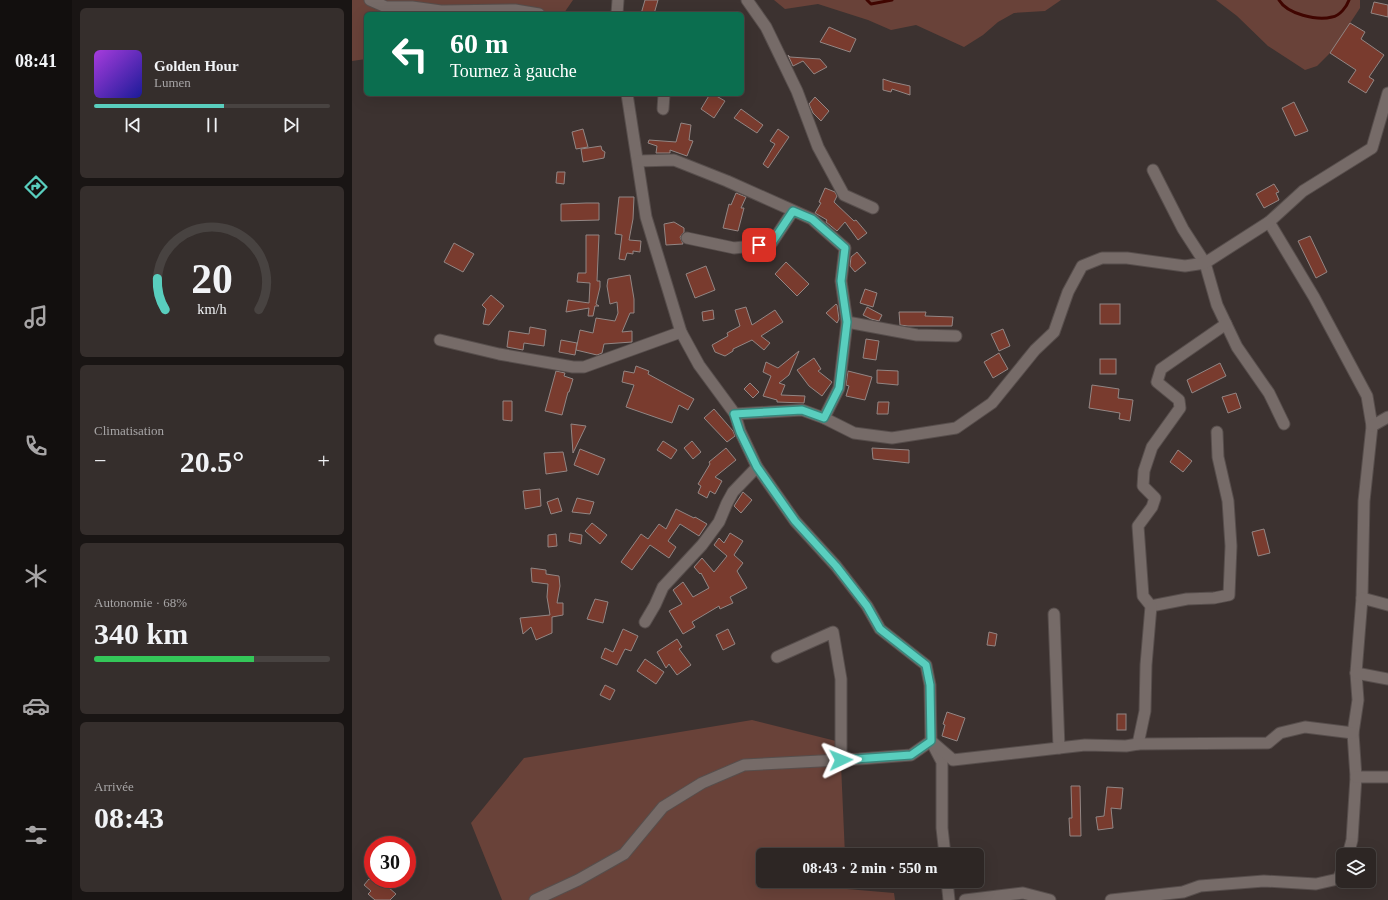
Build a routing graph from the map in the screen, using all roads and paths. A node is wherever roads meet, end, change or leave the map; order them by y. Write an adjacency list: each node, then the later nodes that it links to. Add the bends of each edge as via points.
1 (370, 0): 4 (street, via 386,7 442,11)
2 (618, 0): 5 (street)
3 (747, 0): 12 (street, via 766,27 797,91 818,147 844,195)
4 (528, 12)
5 (617, 12)
6 (1388, 93): 14 (street, via 1372,148 1303,191)
7 (627, 96): 10 (street)
8 (664, 96): 9 (street)
9 (663, 109)
10 (638, 161): 13 (street, via 674,160); 19 (street, via 646,216)
11 (1153, 170): 16 (street, via 1183,229)
12 (873, 208)
13 (793, 211): 15 (street, via 771,244 734,248); 17 (street, via 812,219 845,248 841,281)
14 (1269, 222): 16 (street); 26 (street, via 1314,297 1367,396)
15 (687, 238)
16 (1205, 263): 18 (street, via 1217,305); 24 (street, via 1185,266 1127,258 1102,258 1082,266 1068,292 1054,332 1035,350 992,403 956,428 892,438 854,433)
17 (847, 322): 20 (street, via 917,335); 24 (street, via 839,388)
18 (1226, 324): 25 (street, via 1237,347 1269,393); 31 (street, via 1161,369 1157,382 1179,400 1180,408 1152,447 1144,471 1143,486 1155,498 1152,507 1138,526 1143,596)
19 (681, 332): 21 (street, via 584,366 573,367); 22 (street, via 699,365)
20 (956, 336)
21 (440, 340)
22 (734, 414): 24 (street, via 802,410); 28 (street)
23 (1388, 417): 26 (street)
24 (824, 418)
25 (1284, 424)
26 (1372, 426): 29 (street, via 1364,500)
27 (1217, 432): 31 (street, via 1218,457 1228,500 1231,546 1229,595)
28 (757, 467): 33 (street, via 733,492 719,522 702,545 664,587); 38 (street, via 795,521 836,566 867,606 880,629 926,665 930,685)
29 (1362, 598): 30 (street); 35 (street)
30 (1388, 605)
31 (1151, 606): 39 (street, via 1145,711)
32 (1054, 614): 40 (street)
33 (645, 622)
34 (777, 657): 41 (street, via 833,632 841,679)
35 (1356, 673): 36 (street); 37 (street, via 1358,700)
36 (1388, 679)
37 (1353, 733): 39 (street, via 1305,727 1280,733 1268,743); 42 (street)
38 (931, 741): 40 (street, via 953,760); 41 (street, via 911,755); 44 (street, via 942,762)
39 (1138, 744): 40 (street)
40 (1059, 748)
41 (841, 760): 48 (street, via 744,765 702,783 663,807 624,854)
42 (1356, 777): 43 (street); 45 (street)
43 (1388, 777)
44 (943, 848)
45 (1350, 848)
46 (1336, 879): 52 (street, via 1316,884 1264,881 1200,886 1183,892)
47 (948, 888): 49 (street)
48 (535, 900)
49 (949, 900)
50 (965, 900): 51 (street, via 1023,894)
51 (1050, 900)
52 (1112, 900)

